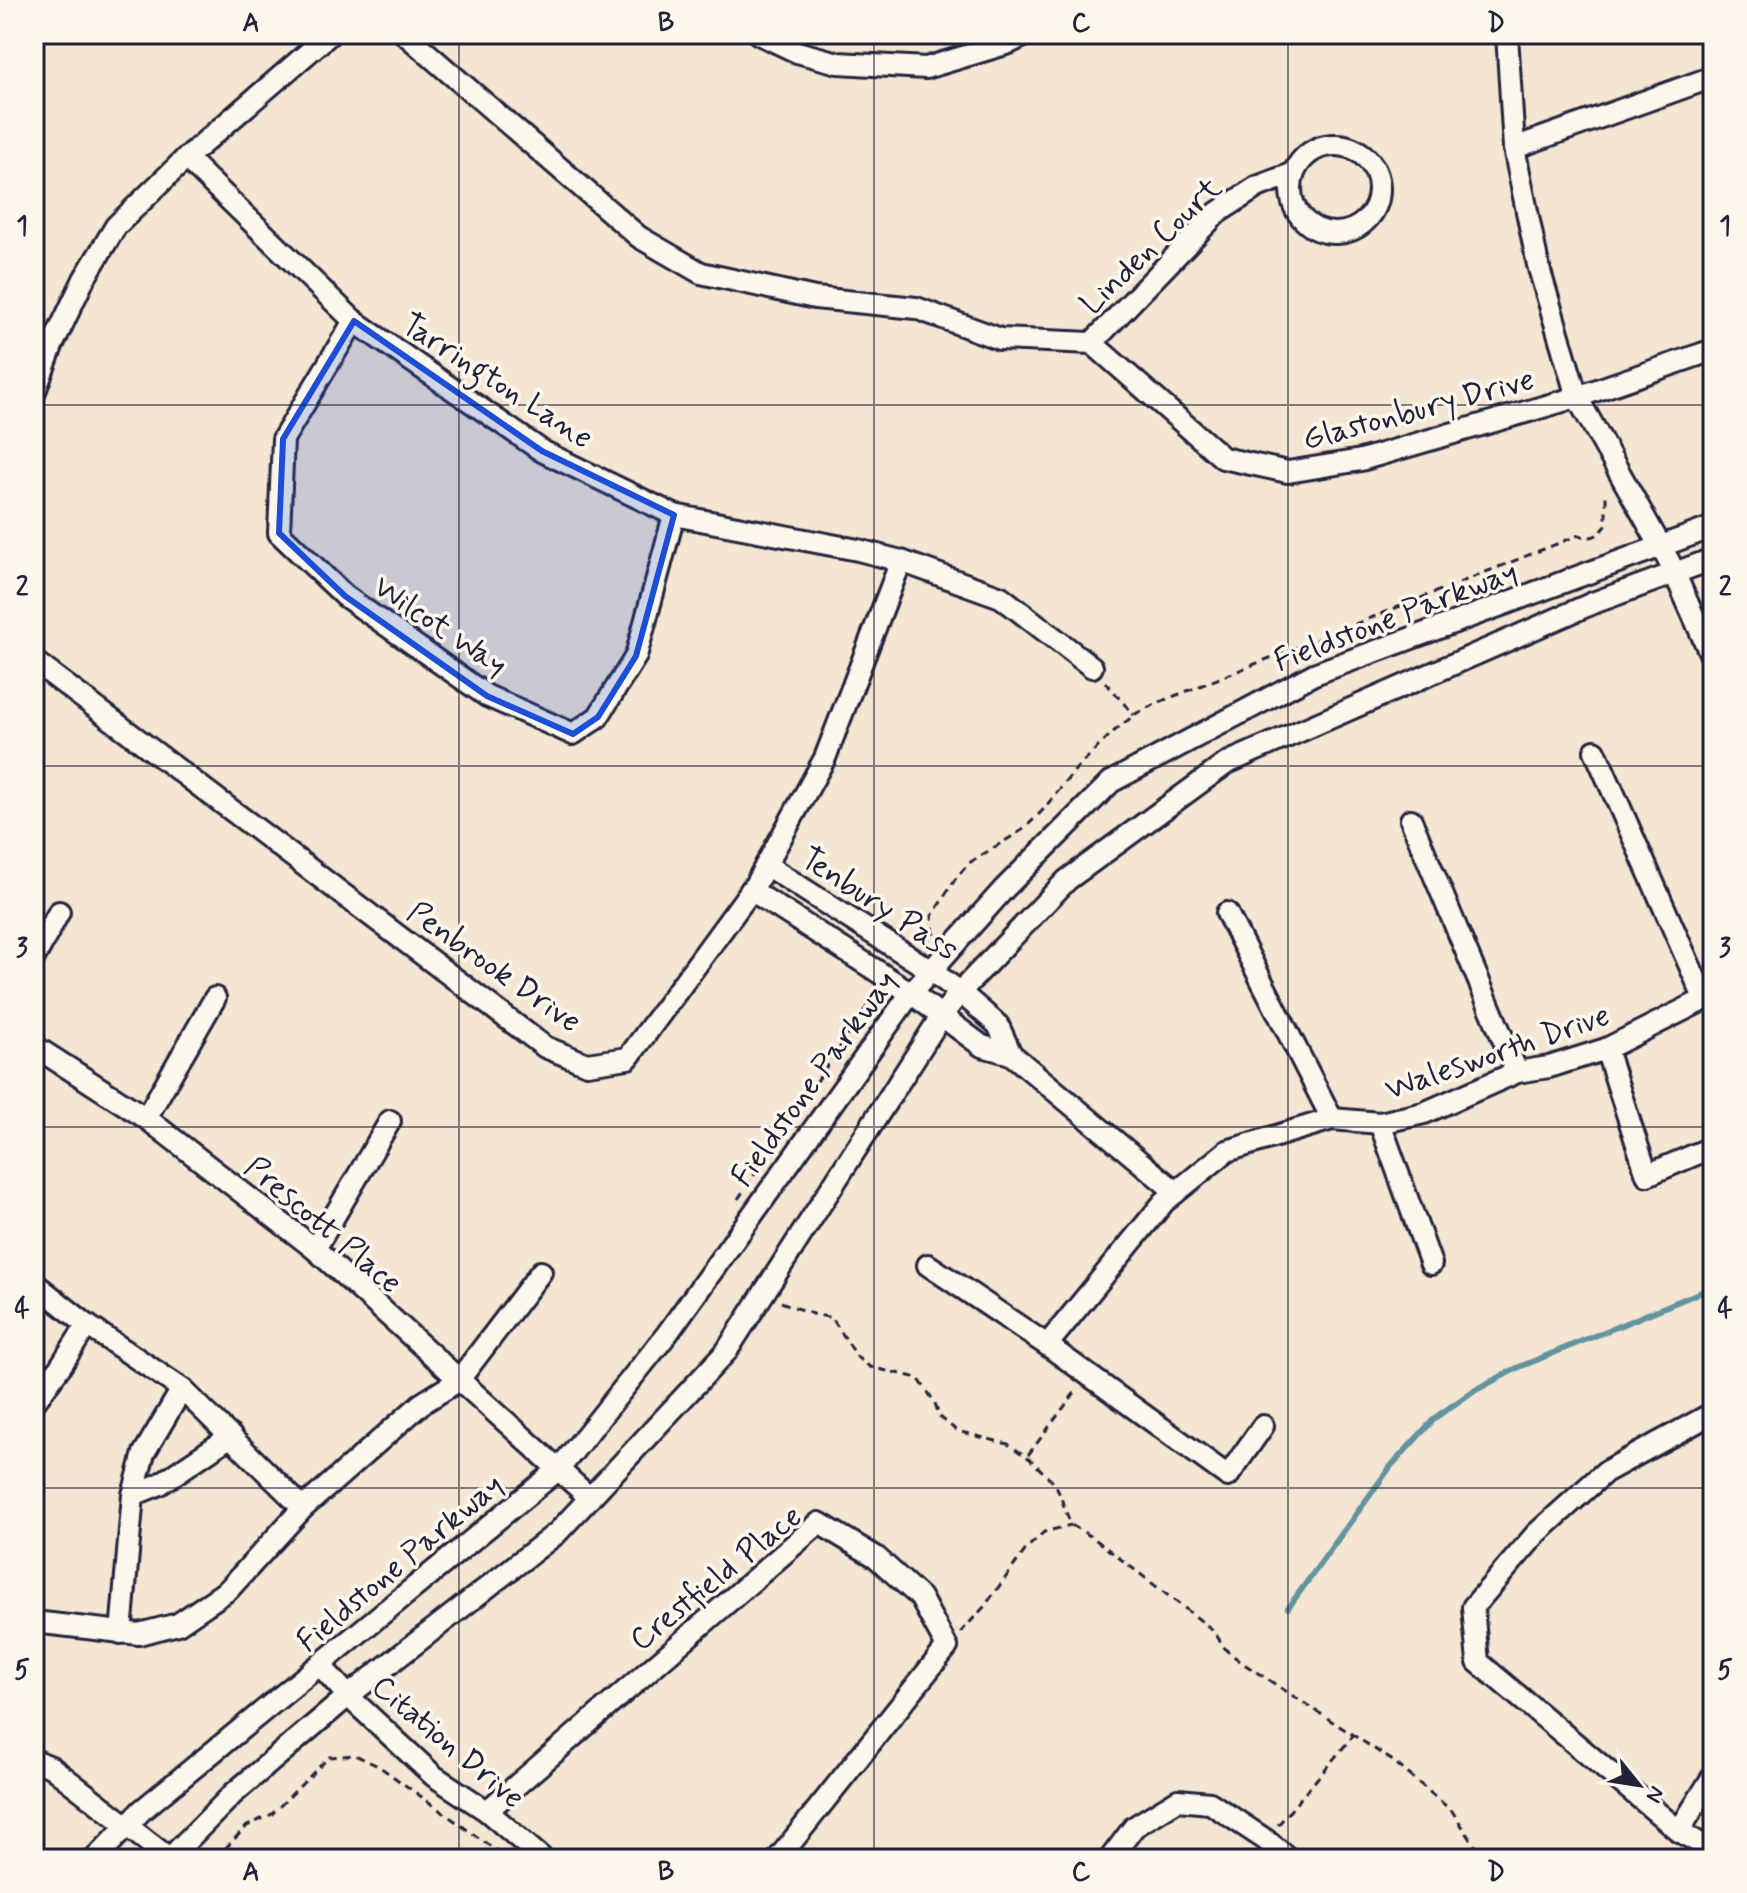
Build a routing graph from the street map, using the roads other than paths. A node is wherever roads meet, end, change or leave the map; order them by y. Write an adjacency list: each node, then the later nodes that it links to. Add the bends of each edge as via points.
1 (330, 34): 8 (street)
2 (405, 34): 11 (street, via 639,237 701,273 815,298 916,308 1000,339)
3 (759, 34): 4 (street, via 838,63 926,68)
4 (1027, 34)
5 (1507, 34): 7 (street)
6 (1713, 77): 7 (street)
7 (1514, 148): 14 (street, via 1538,265)
8 (186, 158): 10 (street, Tarrington Lane); 13 (street, via 116,226 84,279)
9 (1294, 173): 9 (street, Linden Court, via 1312,151 1354,148 1375,168 1375,210 1354,230 1324,232 1299,216 1291,188); 11 (street, Linden Court, via 1257,187 1217,213)
10 (354, 321): 15 (street, Tarrington Lane, via 542,451); 15 (street, Wilcot Way, via 283,439 279,533 345,596 487,696 573,734 598,717 636,656)
11 (1092, 343): 14 (street, Glastonbury Drive, via 1223,458 1288,472 1361,460)
12 (1713, 350): 14 (street, Glastonbury Drive)
13 (34, 394)
14 (1577, 397): 17 (street)
15 (674, 515): 19 (street, Tarrington Lane)
16 (1713, 527): 17 (street, Fieldstone Parkway)
17 (1660, 546): 20 (street); 31 (street, Fieldstone Parkway, via 1314,674 1111,782)
18 (1713, 559): 20 (street, Fieldstone Parkway)
19 (901, 561): 23 (street, Tarrington Lane, via 1001,597); 26 (street, Penbrook Drive, via 825,758)
20 (1674, 573): 21 (street); 32 (street, Fieldstone Parkway, via 1593,603 1227,763 1067,880)
21 (1713, 660)
22 (34, 661): 27 (street, Penbrook Drive, via 545,1047 587,1064 628,1058)
23 (1092, 667)
24 (1595, 751): 34 (street)
25 (1411, 820): 40 (street)
26 (766, 865): 27 (street, Penbrook Drive); 31 (street, Tenbury Pass)
27 (751, 890): 33 (street, Tenbury Pass)
28 (59, 912): 30 (street)
29 (1227, 913): 42 (street)
30 (34, 958)
31 (930, 970): 32 (street, Tenbury Pass); 33 (street, Fieldstone Parkway)
32 (960, 992): 36 (street, Fieldstone Parkway); 39 (street, Tenbury Pass, via 998,1025)
33 (911, 993): 36 (street, Tenbury Pass); 60 (street, Fieldstone Parkway, via 667,1334)
34 (1709, 997): 38 (street, Walesworth Drive)
35 (215, 998): 41 (street)
36 (942, 1015): 39 (street, Tenbury Pass, via 982,1046); 62 (street, Fieldstone Parkway, via 726,1352)
37 (34, 1046): 41 (street, Prescott Place)
38 (1606, 1049): 40 (street, Walesworth Drive); 45 (street, via 1647,1175)
39 (1011, 1054): 46 (street)
40 (1517, 1072): 44 (street, Walesworth Drive, via 1424,1113)
41 (146, 1118): 47 (street, Prescott Place)
42 (1332, 1119): 44 (street, Walesworth Drive); 46 (street, Walesworth Drive, via 1227,1151)
43 (390, 1121): 47 (street)
44 (1380, 1123): 48 (street)
45 (1713, 1147)
46 (1176, 1192): 53 (street, Walesworth Drive)
47 (315, 1249): 54 (street, Prescott Place)
48 (1431, 1264)
49 (928, 1265): 53 (street)
50 (541, 1272): 54 (street)
51 (34, 1283): 52 (street)
52 (87, 1325): 55 (street); 56 (street)
53 (1047, 1345): 58 (street, via 1228,1476)
54 (458, 1381): 60 (street, Prescott Place); 63 (street, via 421,1404)
55 (182, 1389): 59 (street); 61 (street, via 144,1453)
56 (34, 1403)
57 (1713, 1413): 72 (street, via 1605,1472 1536,1534 1473,1607 1478,1662)
58 (1263, 1426)
59 (231, 1436): 61 (street, via 160,1484); 63 (street)
60 (559, 1469): 62 (street, Prescott Place); 66 (street, Fieldstone Parkway)
61 (133, 1495): 65 (street)
62 (590, 1498): 67 (street, Fieldstone Parkway, via 557,1533)
63 (303, 1508): 65 (street, via 228,1590 178,1624)
64 (34, 1622): 65 (street)
65 (121, 1633)
66 (321, 1666): 67 (street, Citation Drive); 71 (street, Fieldstone Parkway)
67 (348, 1696): 70 (street, Citation Drive, via 434,1776); 75 (street, Fieldstone Parkway, via 234,1793)
68 (34, 1760): 71 (street)
69 (1713, 1776): 72 (street)
70 (487, 1811): 76 (street, Citation Drive); 77 (street, Crestfield Place, via 819,1523 876,1557 920,1597 947,1647)
71 (128, 1825): 74 (street, Fieldstone Parkway); 75 (street)
72 (1679, 1831): 73 (street)
73 (1713, 1851)
74 (95, 1859)
75 (170, 1859)
76 (543, 1859)
77 (778, 1859)
78 (1110, 1859): 79 (street, via 1134,1827 1178,1800 1210,1803)
79 (1289, 1859)

